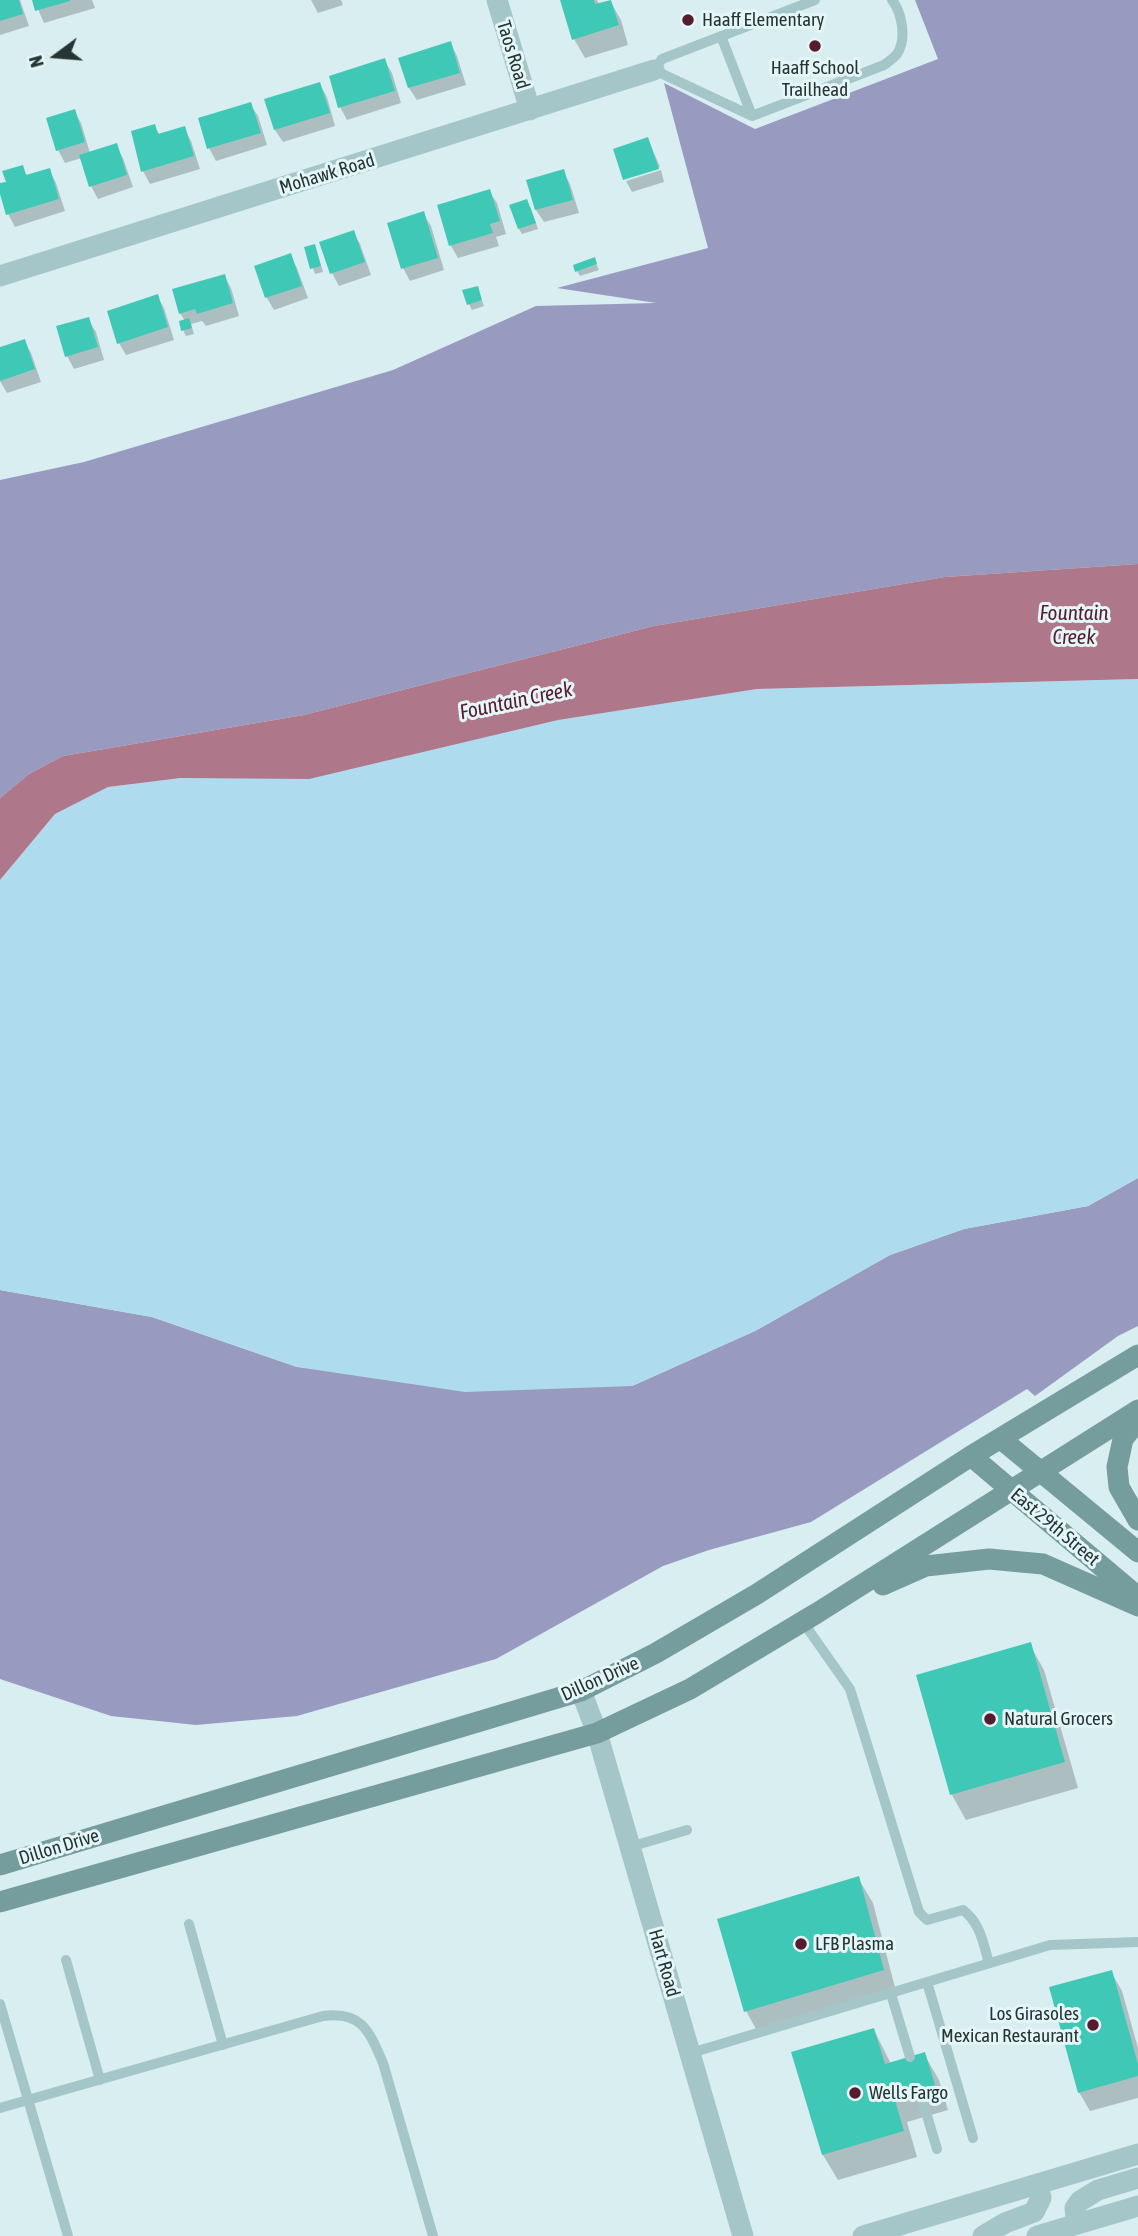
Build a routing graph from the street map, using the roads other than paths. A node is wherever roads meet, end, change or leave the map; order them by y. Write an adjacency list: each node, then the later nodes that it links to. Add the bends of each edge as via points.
1 (497, 0): 6 (street, Taos Road)
2 (815, 0): 4 (lane)
3 (892, 0): 7 (lane, via 900,13 901,39 897,54 884,65)
4 (721, 36): 5 (lane, via 662,59); 7 (lane)
5 (654, 70): 6 (street, Mohawk Road); 7 (lane)
6 (530, 110): 8 (street, Mohawk Road)
7 (752, 116)
8 (0, 276)
9 (1138, 1355): 12 (main road, Dillon Drive)
10 (1138, 1410): 14 (main road, Dillon Drive)
11 (1138, 1420): 16 (main road, via 1123,1439 1117,1467 1119,1487)
12 (1001, 1439): 13 (main road, Dillon Drive); 14 (main road, East 29th Street)
13 (971, 1456): 15 (main road, East 29th Street); 21 (main road, Dillon Drive, via 757,1594)
14 (1040, 1472): 15 (main road, Dillon Drive); 17 (main road, East 29th Street)
15 (1012, 1491): 18 (main road, East 29th Street); 20 (main road, Dillon Drive)
16 (1138, 1520)
17 (1138, 1552)
18 (1138, 1597)
19 (1138, 1606): 20 (main road, via 1044,1564 989,1559 926,1566)
20 (810, 1618): 22 (main road, Dillon Drive, via 690,1689); 30 (lane, via 849,1689 919,1912 927,1920 963,1910 974,1918)
21 (581, 1691): 22 (street, Hart Road); 25 (main road, Dillon Drive)
22 (597, 1733): 24 (street, Hart Road); 26 (main road, Dillon Drive)
23 (687, 1830): 24 (lane)
24 (630, 1847): 35 (street, Hart Road)
25 (0, 1865)
26 (0, 1902)
27 (189, 1924): 34 (lane)
28 (1138, 1942): 30 (lane, via 1050,1945)
29 (66, 1960): 37 (lane)
30 (989, 1964): 31 (lane)
31 (927, 1982): 32 (lane); 41 (lane)
32 (891, 1994): 35 (lane); 36 (lane)
33 (0, 2004): 39 (lane)
34 (223, 2045): 37 (lane); 49 (lane, via 323,2016 354,2017 364,2026 383,2063)
35 (691, 2053): 50 (street, Hart Road)
36 (910, 2057)
37 (100, 2080): 39 (lane)
38 (919, 2089): 42 (lane)
39 (28, 2100): 40 (lane); 48 (lane)
40 (0, 2108)
41 (973, 2138)
42 (937, 2149)
43 (1138, 2154): 45 (street)
44 (1138, 2178): 47 (street, via 1087,2196 1075,2207)
45 (1037, 2184): 51 (street); 52 (street, via 1041,2198 1034,2212)
46 (1138, 2206): 47 (street)
47 (1079, 2230): 53 (street)
48 (68, 2236)
49 (433, 2236)
50 (743, 2236)
51 (863, 2236)
52 (983, 2236)
53 (1037, 2236)

